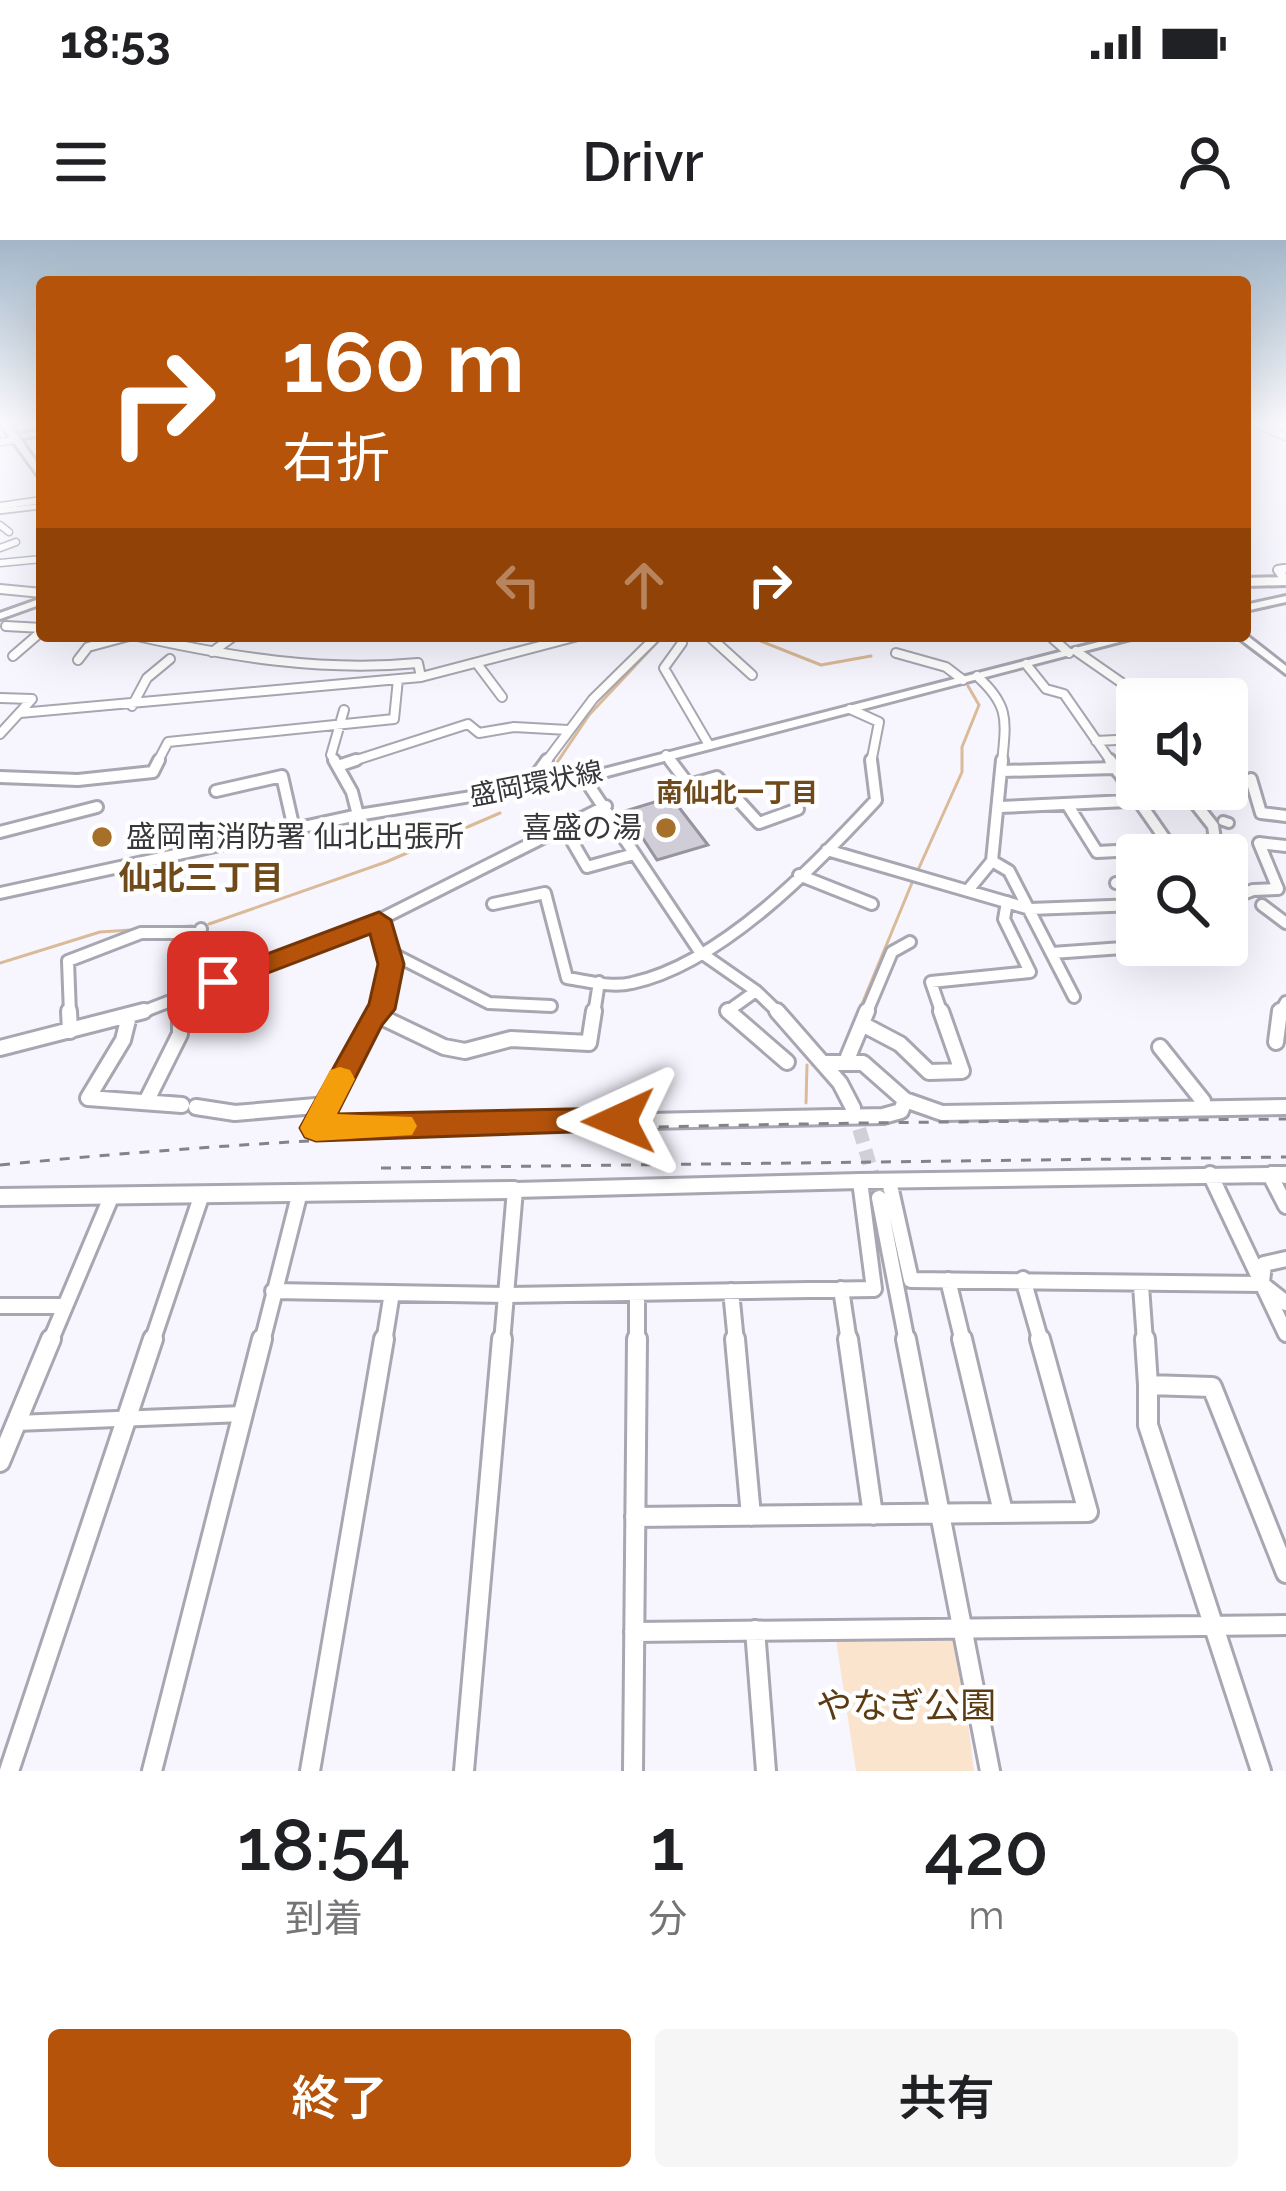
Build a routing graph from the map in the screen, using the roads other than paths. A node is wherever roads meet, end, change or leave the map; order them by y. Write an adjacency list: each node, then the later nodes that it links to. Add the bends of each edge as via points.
1 (36, 504): 2 (street)
2 (0, 508)
3 (0, 525): 4 (street)
4 (9, 532)
5 (16, 542): 6 (street)
6 (0, 548)
7 (36, 559): 8 (street)
8 (0, 562)
9 (1286, 568): 11 (street, via 1278,571)
10 (1251, 585): 11 (highway)
11 (1286, 588): 16 (main road)
12 (3, 592): 13 (street)
13 (36, 595)
14 (36, 599): 17 (street)
15 (36, 600): 17 (street)
16 (1251, 605)
17 (2, 621): 18 (street)
18 (36, 629)
19 (36, 635): 33 (street)
20 (108, 642): 35 (street, via 88,647)
21 (177, 642): 31 (street)
22 (226, 642): 31 (street)
23 (557, 642): 37 (street)
24 (651, 642): 51 (street)
25 (716, 642): 39 (street)
26 (1058, 642): 30 (street)
27 (1110, 642): 30 (main road, 盛岡環状線)
28 (1249, 642): 38 (street)
29 (682, 643): 55 (street, via 664,668)
30 (1070, 651): 36 (main road, 盛岡環状線); 43 (street)
31 (212, 652): 40 (street, via 353,670 418,663)
32 (896, 652): 41 (street)
33 (13, 656)
34 (170, 659): 46 (street)
35 (78, 660)
36 (1026, 664): 41 (main road, 盛岡環状線); 54 (street, via 1046,688 1064,694)
37 (478, 665): 40 (street); 44 (street)
38 (1286, 671)
39 (752, 675)
40 (421, 677): 42 (street)
41 (970, 678): 48 (main road, 盛岡環状線); 60 (street, via 999,696 1006,720)
42 (398, 679): 46 (street); 50 (street, via 394,719)
43 (1116, 680)
44 (502, 697)
45 (0, 698): 49 (street, via 32,699)
46 (132, 706): 49 (street)
47 (344, 710): 50 (street)
48 (850, 710): 55 (main road, 盛岡環状線); 78 (street, via 879,722 870,752 876,800)
49 (20, 713): 52 (street)
50 (340, 726): 57 (street, via 331,754); 61 (street, via 168,742 153,772)
51 (568, 730): 57 (street, via 479,733 468,724); 64 (street)
52 (0, 734)
53 (1116, 740): 54 (street)
54 (1096, 741): 58 (street)
55 (709, 745): 56 (main road, 盛岡環状線)
56 (666, 755): 62 (main road, 盛岡環状線); 71 (street, via 689,785 717,777 759,823)
57 (338, 766): 72 (street)
58 (1116, 769)
59 (1116, 770): 60 (street)
60 (1002, 771): 70 (street)
61 (0, 777)
62 (584, 778): 64 (main road, 盛岡環状線); 68 (street)
63 (1250, 779): 73 (street, via 1261,813)
64 (526, 789): 72 (main road, 盛岡環状線)
65 (216, 791): 74 (street, via 282,776)
66 (1116, 801): 67 (street)
67 (1067, 803): 70 (street); 79 (street, via 1097,852)
68 (606, 806): 75 (street); 80 (street)
69 (97, 807): 76 (street)
70 (1000, 807): 81 (street)
71 (798, 808)
72 (358, 815): 74 (main road, 盛岡環状線)
73 (1286, 816)
74 (294, 829): 84 (main road, 盛岡環状線)
75 (565, 829): 80 (street, via 587,867); 92 (street)
76 (0, 832)
77 (1286, 846): 85 (street, via 1259,843 1278,890)
78 (827, 850): 82 (street); 83 (street)
79 (1116, 852)
80 (634, 854): 98 (street)
81 (992, 861): 83 (street); 91 (street, via 1009,872)
82 (799, 875): 88 (street); 98 (street)
83 (969, 889): 86 (street)
84 (0, 892)
85 (1248, 892)
86 (1006, 902): 91 (street); 108 (street, via 1004,919 1030,973 931,982 962,1071 929,1072 898,1041)
87 (493, 904): 100 (street, via 545,893 567,978)
88 (872, 904)
89 (1262, 904): 93 (street)
90 (1116, 906): 91 (street)
91 (1030, 909): 99 (street)
92 (379, 920): 97 (street); 102 (street)
93 (1286, 923)
94 (201, 929): 109 (street, via 141,933 68,961)
95 (910, 941): 108 (street, via 892,952)
96 (1116, 949): 99 (street)
97 (387, 951): 105 (street, via 489,1003); 106 (street, via 391,964)
98 (700, 952): 100 (street, via 631,983); 101 (street)
99 (1052, 953): 103 (street)
100 (599, 982): 106 (street, via 590,1042 512,1039 466,1051)
101 (756, 992): 114 (street, via 728,1011); 115 (street)
102 (180, 997): 107 (street); 116 (street, via 180,1034)
103 (1074, 997)
104 (1286, 1002): 110 (street)
105 (551, 1006)
106 (375, 1014): 119 (street)
107 (129, 1016): 109 (street); 116 (street, via 88,1098)
108 (864, 1025): 113 (street)
109 (70, 1030): 112 (street)
110 (1276, 1042)
111 (1160, 1047): 118 (street)
112 (0, 1048)
113 (848, 1057): 115 (street); 117 (street, via 866,1062)
114 (787, 1062)
115 (824, 1063): 121 (street)
116 (147, 1100): 119 (street, via 235,1113)
117 (904, 1100): 119 (street, via 901,1111 883,1116 316,1128); 120 (street, via 942,1113)
118 (1203, 1101)
119 (327, 1105)
120 (1286, 1107)
121 (853, 1108)
122 (1210, 1174): 123 (street); 126 (street); 135 (street)
123 (1278, 1175): 131 (street)
124 (860, 1181): 125 (street); 126 (street); 137 (street, via 874,1289)
125 (515, 1190): 127 (street); 142 (street)
126 (884, 1190): 134 (street, via 911,1280); 154 (street)
127 (300, 1192): 128 (street); 138 (street)
128 (202, 1194): 129 (street); 149 (street)
129 (112, 1195): 130 (street); 145 (street)
130 (2, 1202)
131 (1286, 1206)
132 (1286, 1259): 135 (street, via 1264,1264)
133 (1023, 1279): 134 (street); 136 (street); 152 (street, via 1088,1512)
134 (948, 1280): 152 (street)
135 (1262, 1284): 136 (street); 143 (street); 146 (street)
136 (1141, 1286): 147 (street)
137 (841, 1289): 139 (street); 153 (street)
138 (273, 1291): 140 (street); 148 (street)
139 (731, 1291): 141 (street); 155 (street)
140 (392, 1293): 142 (street); 165 (street)
141 (637, 1293): 142 (street); 156 (street)
142 (506, 1295): 166 (street)
143 (1286, 1303)
144 (0, 1306): 145 (street)
145 (65, 1306): 150 (street)
146 (1286, 1334)
147 (1148, 1385): 157 (street, via 1212,1387); 159 (street, via 1148,1425)
148 (243, 1414): 149 (street); 164 (street)
149 (127, 1419): 150 (street); 163 (street)
150 (9, 1431): 151 (street)
151 (0, 1462)
152 (1003, 1513): 154 (street)
153 (873, 1514): 154 (street); 155 (street)
154 (939, 1514): 160 (street)
155 (751, 1516): 156 (street)
156 (635, 1517): 162 (street)
157 (1286, 1573)
158 (1286, 1624): 159 (street)
159 (1215, 1625): 160 (street); 170 (street)
160 (962, 1628): 161 (street); 169 (street)
161 (755, 1630): 162 (street); 168 (street)
162 (634, 1632): 167 (street)
163 (9, 1771)
164 (152, 1771)
165 (310, 1771)
166 (464, 1771)
167 (633, 1771)
168 (766, 1771)
169 (990, 1771)
170 (1261, 1771)

